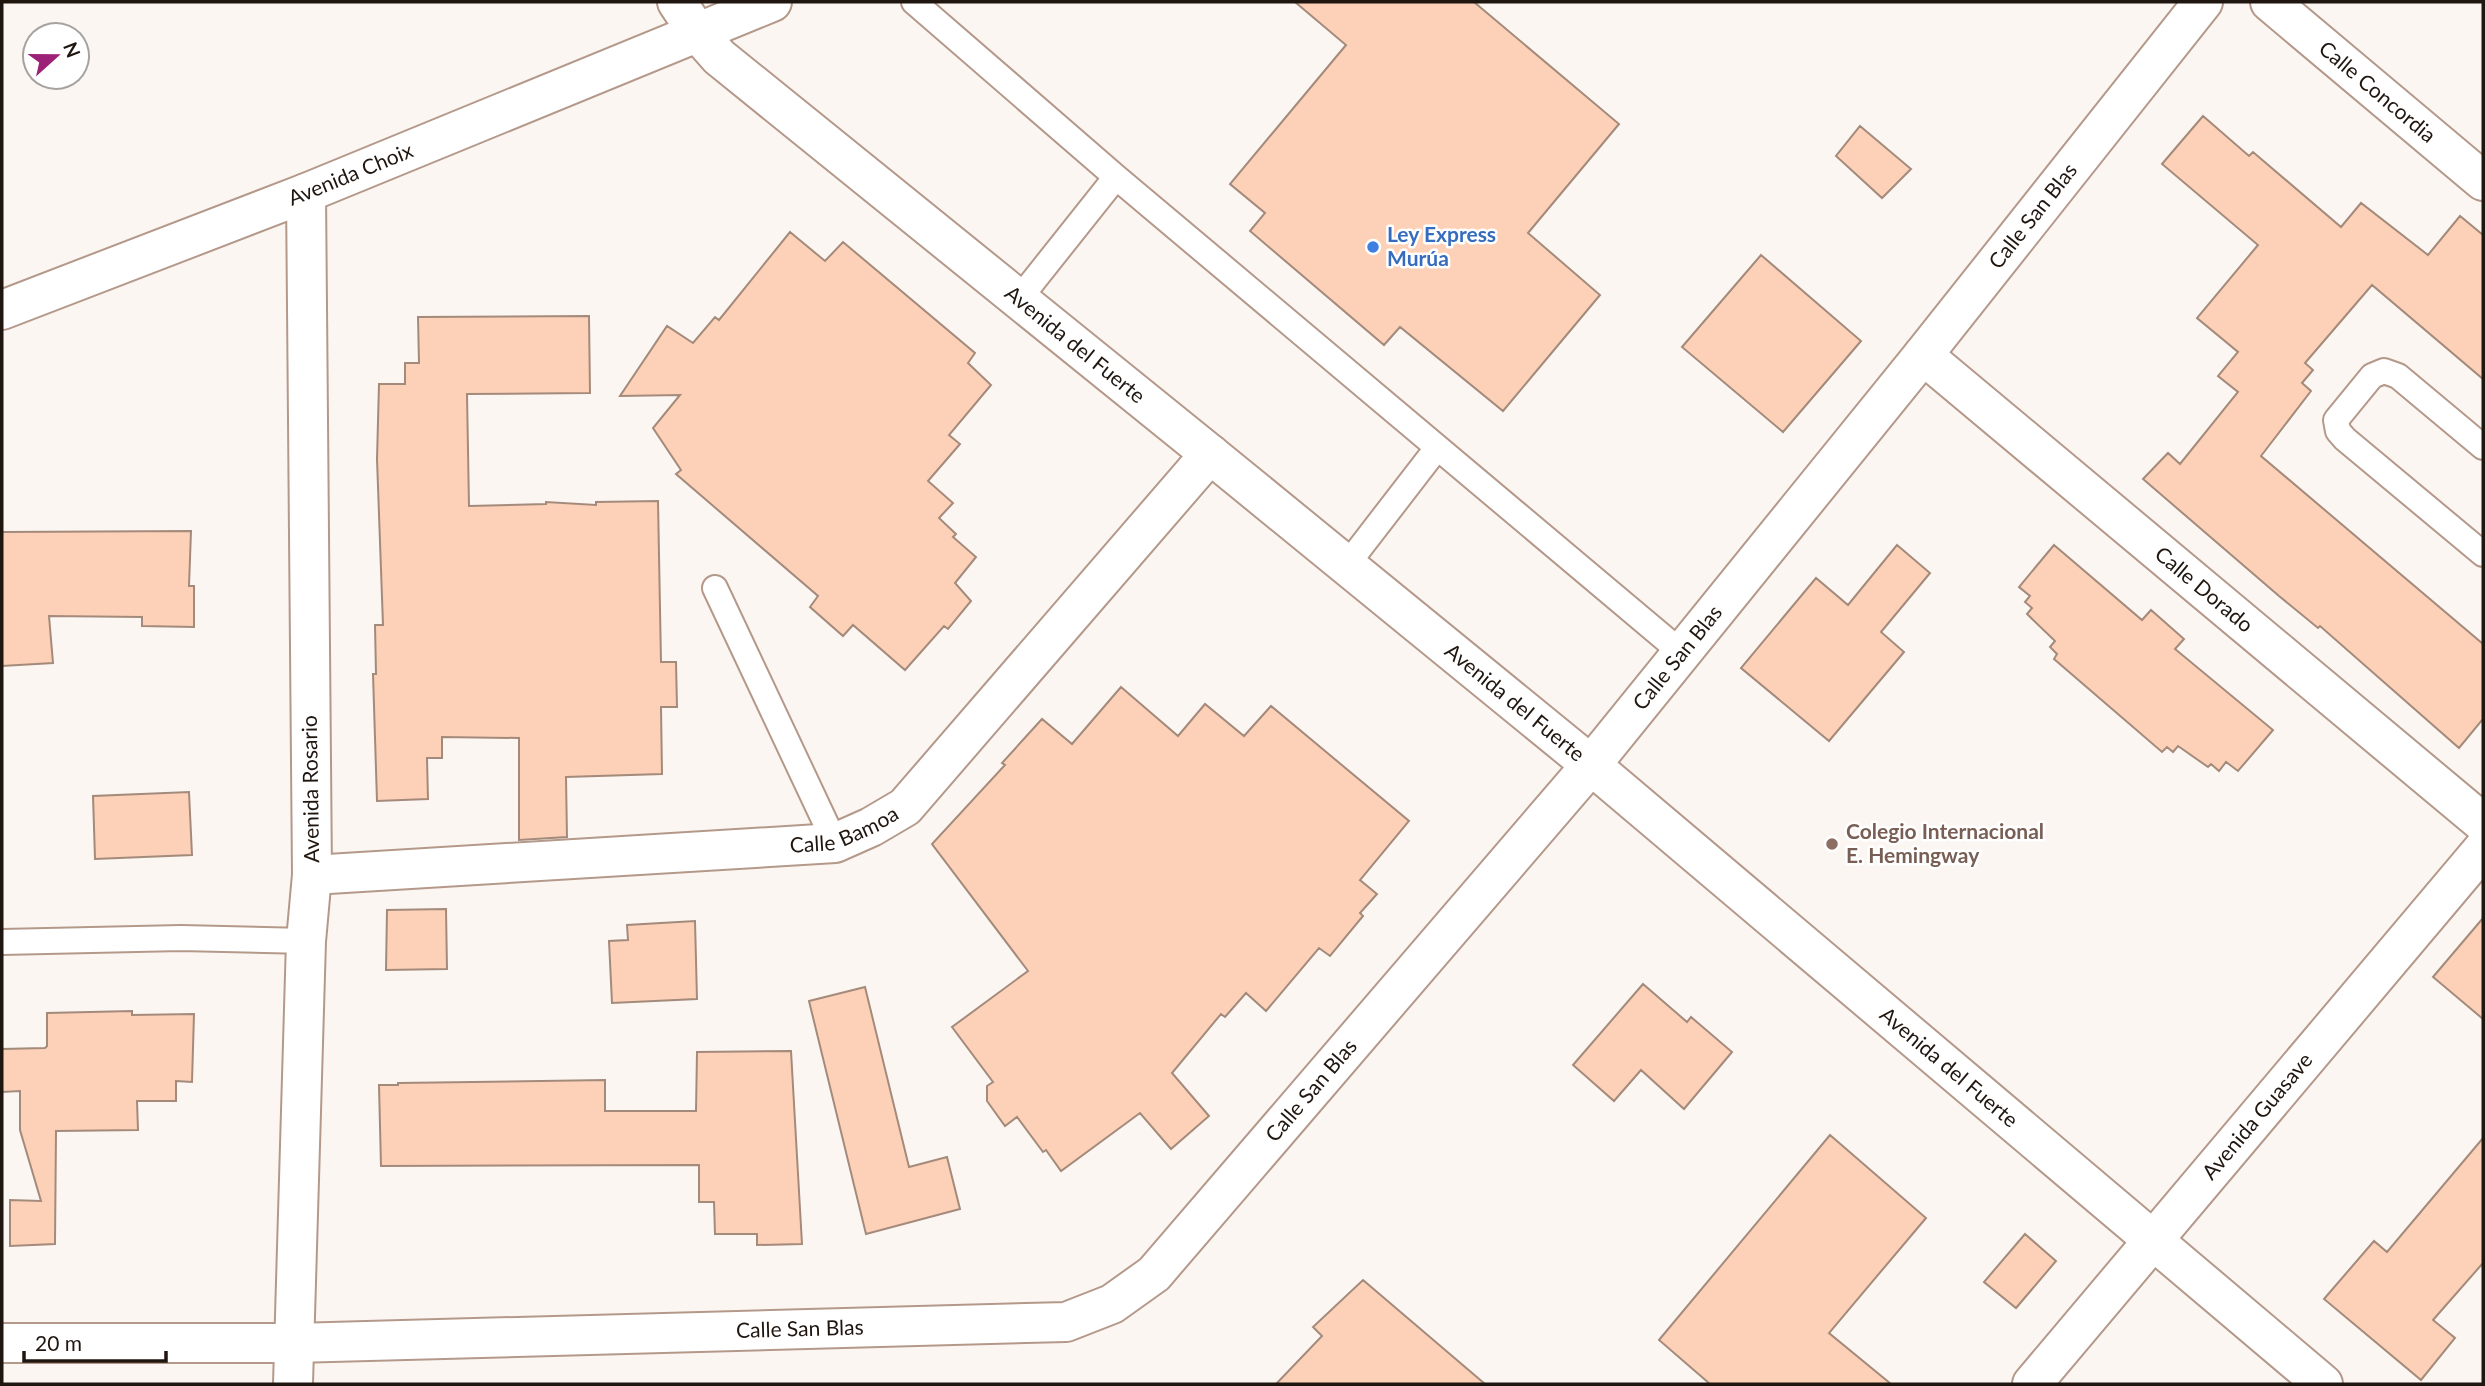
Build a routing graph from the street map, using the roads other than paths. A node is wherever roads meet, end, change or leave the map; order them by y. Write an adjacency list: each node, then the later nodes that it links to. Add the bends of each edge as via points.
1 (772, 2): 5 (street, Avenida Choix)
2 (914, 2): 6 (lane)
3 (2203, 2): 11 (street, Calle San Blas)
4 (2270, 2): 7 (street, Calle Concordia)
5 (687, 17): 8 (street, Avenida Choix); 9 (street, Avenida del Fuerte, via 719,57)
6 (1116, 177): 9 (lane); 13 (lane)
7 (2483, 181)
8 (306, 193): 10 (street, Avenida Choix); 23 (street, Avenida Rosario)
9 (1019, 299): 14 (street, Avenida del Fuerte)
10 (2, 310)
11 (1923, 355): 18 (street, Calle San Blas); 20 (street, Calle Dorado)
12 (2483, 447): 15 (lane, via 2398,376 2384,371 2372,376 2336,420 2345,439)
13 (1437, 448): 16 (lane); 18 (lane)
14 (1210, 454): 16 (street, Avenida del Fuerte); 21 (street, Calle Bamoa, via 905,807)
15 (2483, 554)
16 (1346, 566): 19 (street, Avenida del Fuerte)
17 (715, 588): 21 (lane)
18 (1682, 653): 19 (street, Calle San Blas)
19 (1591, 765): 26 (street, Avenida del Fuerte); 28 (street, Calle San Blas, via 1154,1274 1112,1304 1066,1322)
20 (2483, 823)
21 (835, 843): 23 (street, Calle Bamoa)
22 (2483, 849): 26 (street, Avenida Guasave)
23 (312, 875): 24 (street, Avenida Rosario)
24 (306, 941): 25 (lane); 28 (street, Avenida Rosario)
25 (2, 942)
26 (2153, 1242): 30 (street, Avenida Guasave); 31 (street, Avenida del Fuerte)
27 (2, 1343): 28 (street, Calle San Blas)
28 (294, 1343): 29 (street, Avenida Rosario)
29 (293, 1384)
30 (2032, 1384)
31 (2323, 1384)

